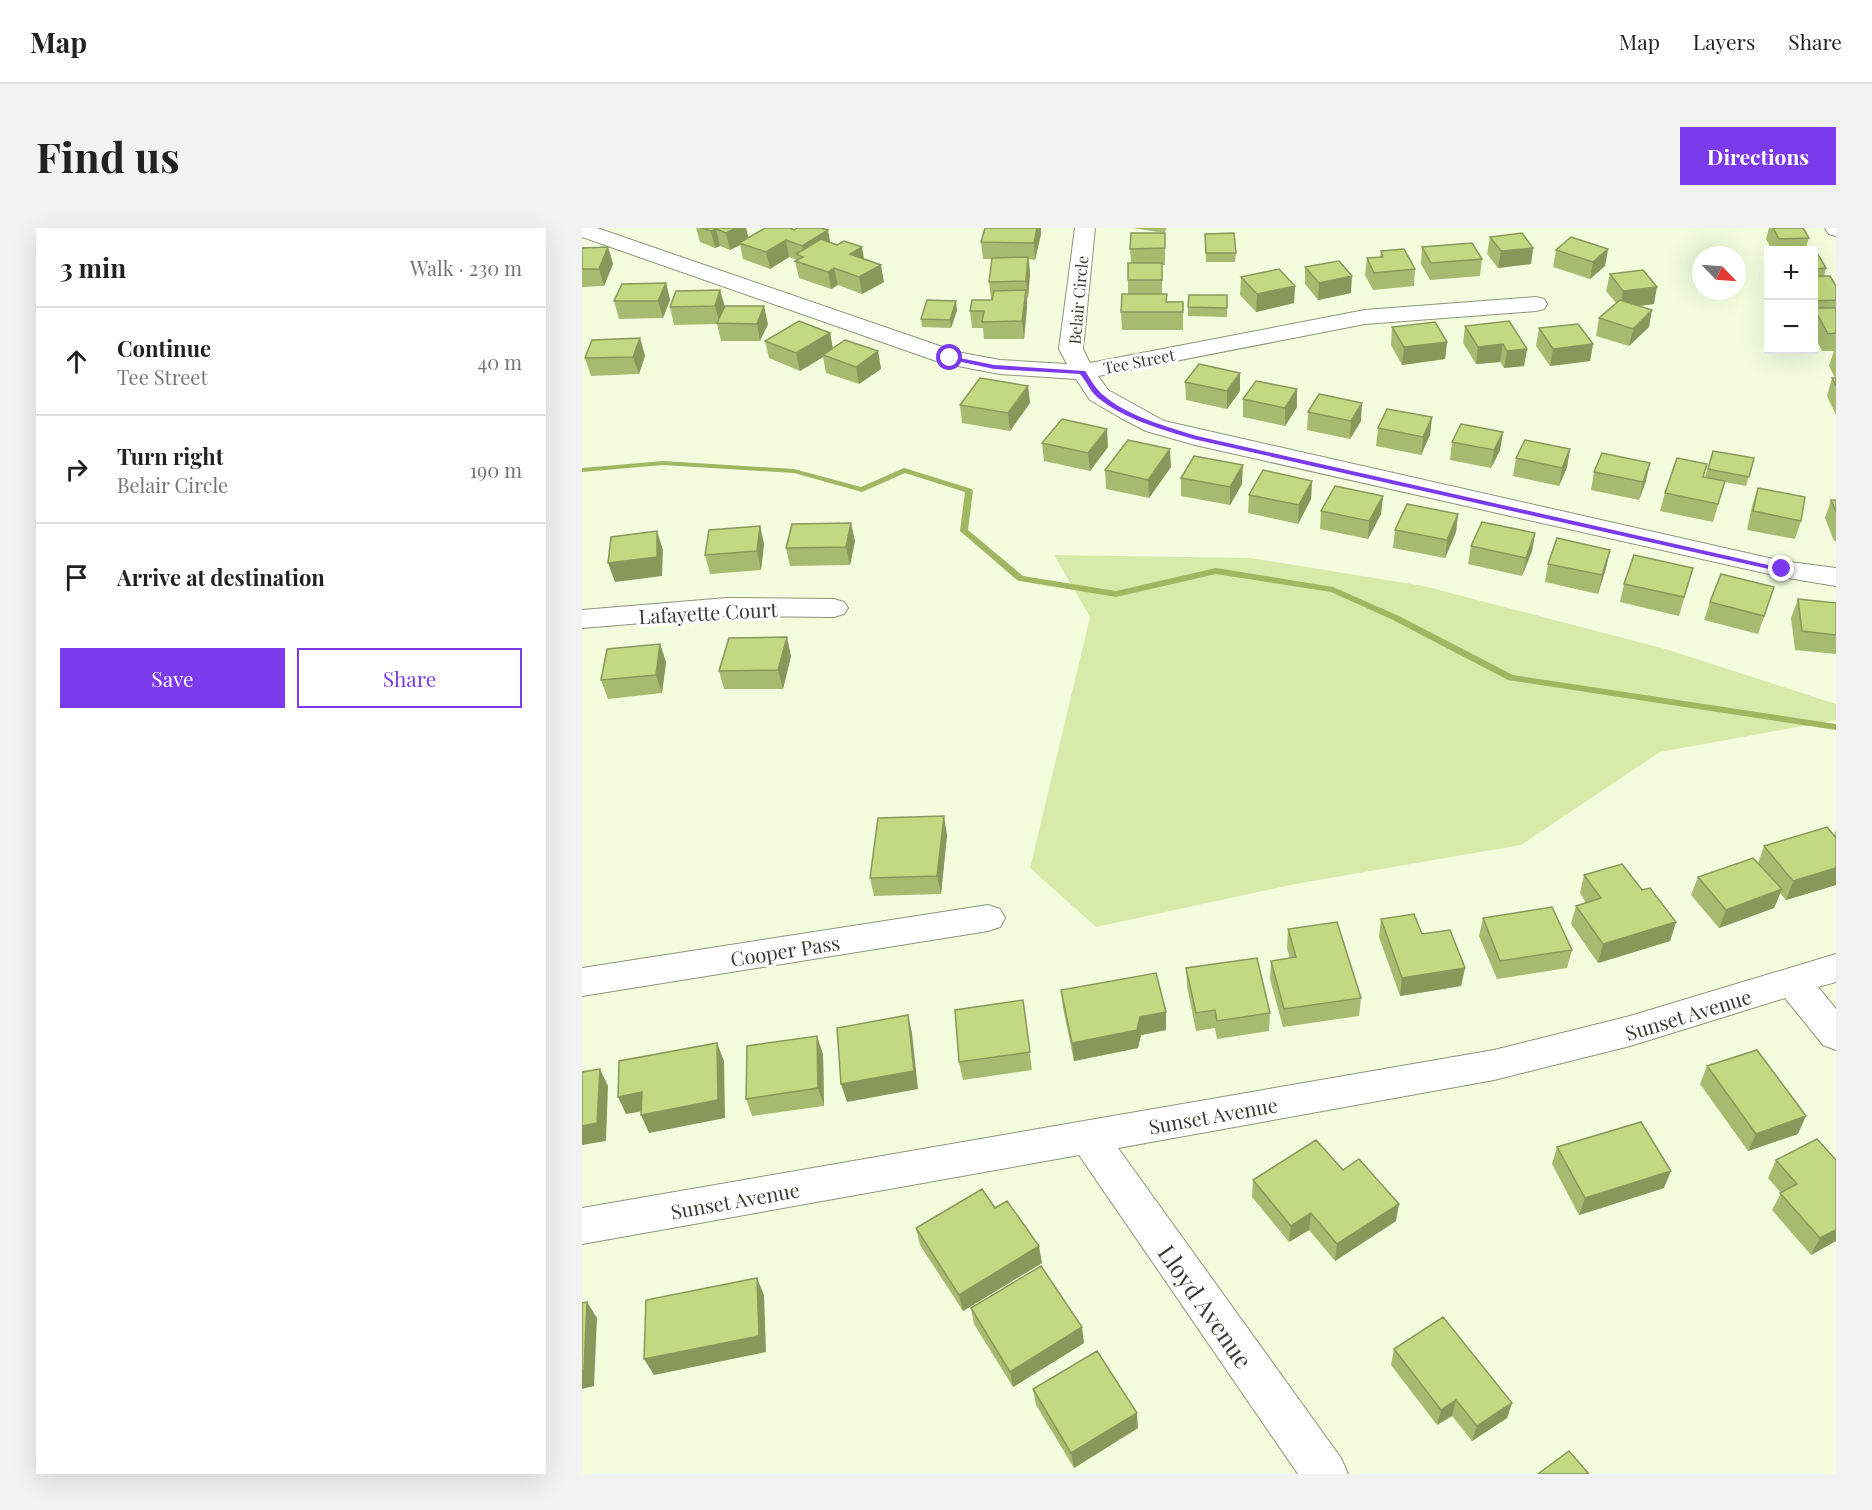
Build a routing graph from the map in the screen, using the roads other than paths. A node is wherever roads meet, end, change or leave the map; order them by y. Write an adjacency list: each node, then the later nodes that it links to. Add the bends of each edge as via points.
1 (1084, 228): 4 (street, Belair Circle, via 1071,349)
2 (582, 230): 4 (street, Tee Street, via 950,358 994,367)
3 (1536, 303): 4 (street, Tee Street, via 1365,317)
4 (1083, 372): 5 (street, Belair Circle, via 1099,395 1130,413 1155,426 1195,437 1782,569)
5 (1836, 577)
6 (834, 608): 7 (street, Lafayette Court, via 727,607)
7 (582, 619)
8 (988, 918): 10 (street, Cooper Pass)
9 (1836, 968): 11 (street, Sunset Avenue)
10 (582, 982)
11 (1793, 982): 12 (street); 13 (street, Sunset Avenue, via 1630,1032 1494,1065)
12 (1836, 1035)
13 (1088, 1137): 14 (street, Sunset Avenue); 15 (street, Lloyd Avenue)
14 (582, 1227)
15 (1325, 1474)

